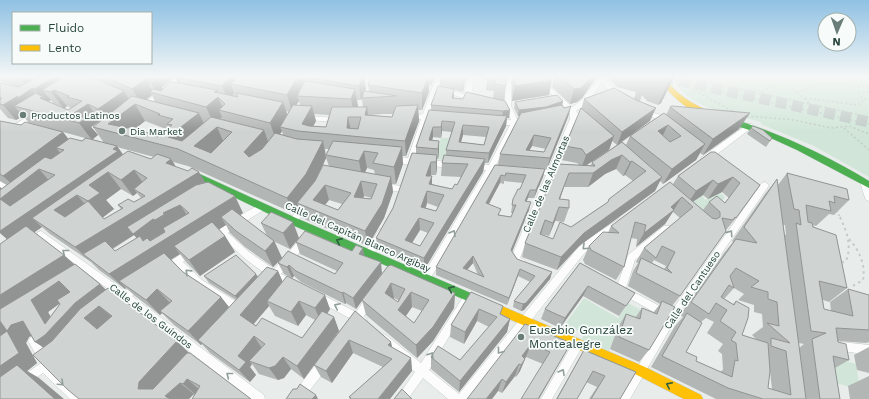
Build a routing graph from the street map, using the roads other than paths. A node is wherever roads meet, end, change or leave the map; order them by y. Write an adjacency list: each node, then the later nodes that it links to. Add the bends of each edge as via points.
1 (159, 96): 12 (street, via 143,109)
2 (432, 96): 18 (street)
3 (461, 96): 9 (street)
4 (508, 96): 26 (street, via 508,105)
5 (554, 96): 15 (street)
6 (588, 96): 15 (street, via 583,103)
7 (618, 96): 11 (street)
8 (676, 96): 31 (street, via 704,116)
9 (467, 97): 10 (street)
10 (480, 100)
11 (622, 100)
12 (132, 103)
13 (633, 107): 19 (street)
14 (405, 110): 18 (street)
15 (572, 110): 17 (street); 33 (street); 44 (street, Calle de las Almortas, via 573,119)
16 (42, 111): 30 (street)
17 (552, 114)
18 (425, 116): 21 (street); 23 (street); 37 (street)
19 (654, 116): 25 (street); 32 (street, via 656,124)
20 (299, 117): 24 (street)
21 (402, 118)
22 (534, 118): 26 (street)
23 (447, 119)
24 (345, 120)
25 (674, 120)
26 (515, 121): 27 (street); 39 (street)
27 (488, 122)
28 (5, 123): 30 (street)
29 (723, 123): 31 (street)
30 (18, 126): 34 (street); 35 (street)
31 (749, 126): 38 (street, via 700,161); 46 (street, via 810,151)
32 (660, 127)
33 (591, 128)
34 (32, 130)
35 (0, 137)
36 (387, 159): 37 (street)
37 (410, 161): 39 (street); 40 (street)
38 (712, 167)
39 (491, 168): 41 (street); 73 (street, one-way to 39)
40 (407, 169)
41 (510, 169)
42 (183, 170): 49 (street, Calle del Capitán Blanco Argibay)
43 (525, 170): 44 (street)
44 (550, 173): 45 (street); 68 (street, Calle de las Almortas, via 515,258)
45 (573, 176)
46 (867, 183): 55 (street)
47 (0, 184): 54 (street)
48 (373, 185): 50 (street)
49 (220, 187): 51 (street); 56 (street, Calle del Capitán Blanco Argibay)
50 (400, 189)
51 (210, 193)
52 (771, 194): 82 (street, Calle del Cantueso, one-way to 52, via 769,184)
53 (312, 196): 58 (street)
54 (15, 198)
55 (869, 198)
56 (262, 207): 58 (street, Calle del Capitán Blanco Argibay); 62 (street)
57 (627, 216): 72 (street, one-way to 72, via 589,243 575,264)
58 (293, 221): 61 (street, Calle del Capitán Blanco Argibay)
59 (386, 225): 66 (street)
60 (666, 228): 82 (street, via 631,258 618,288)
61 (314, 230): 66 (street, Calle del Capitán Blanco Argibay, one-way to 61); 71 (street)
62 (222, 232): 64 (street); 71 (street, via 240,255)
63 (42, 234): 77 (street, Calle de los Guindos, one-way to 63)
64 (209, 241)
65 (196, 249): 67 (street)
66 (369, 254): 73 (street, Calle del Capitán Blanco Argibay, via 393,269)
67 (177, 261): 70 (street); 80 (street, one-way to 67)
68 (533, 267)
69 (548, 273): 72 (street)
70 (157, 274)
71 (274, 275): 75 (street); 81 (street, one-way to 71)
72 (559, 277): 83 (street)
73 (426, 278): 78 (street, Calle del Capitán Blanco Argibay, one-way to 73)
74 (144, 283): 77 (street)
75 (263, 287)
76 (377, 290): 81 (street)
77 (124, 296): 79 (street); 96 (street, Calle de los Guindos, one-way to 77)
78 (468, 297): 83 (street, Calle del Capitán Blanco Argibay); 92 (street, one-way to 78)
79 (108, 308)
80 (242, 311)
81 (358, 317): 84 (street); 92 (street)
82 (672, 317): 93 (street, Calle del Cantueso)
83 (525, 321): 86 (street, Calle del Capitán Blanco Argibay); 100 (street, one-way to 100)
84 (349, 329)
85 (33, 340): 91 (street, via 46,363)
86 (578, 344): 93 (street, Calle del Capitán Blanco Argibay); 101 (street, one-way to 86)
87 (841, 348): 88 (street)
88 (869, 350)
89 (61, 354): 91 (street)
90 (330, 355): 97 (street)
91 (44, 367): 94 (street); 95 (street, one-way to 95)
92 (422, 371): 98 (street); 99 (street)
93 (641, 371): 102 (street, Calle del Cantueso); 103 (street, Calle del Capitán Blanco Argibay, one-way to 93)
94 (19, 385)
95 (78, 399)
96 (260, 399)
97 (296, 399)
98 (401, 399)
99 (456, 399)
100 (462, 399)
101 (546, 399)
102 (624, 399)
103 (697, 399)

